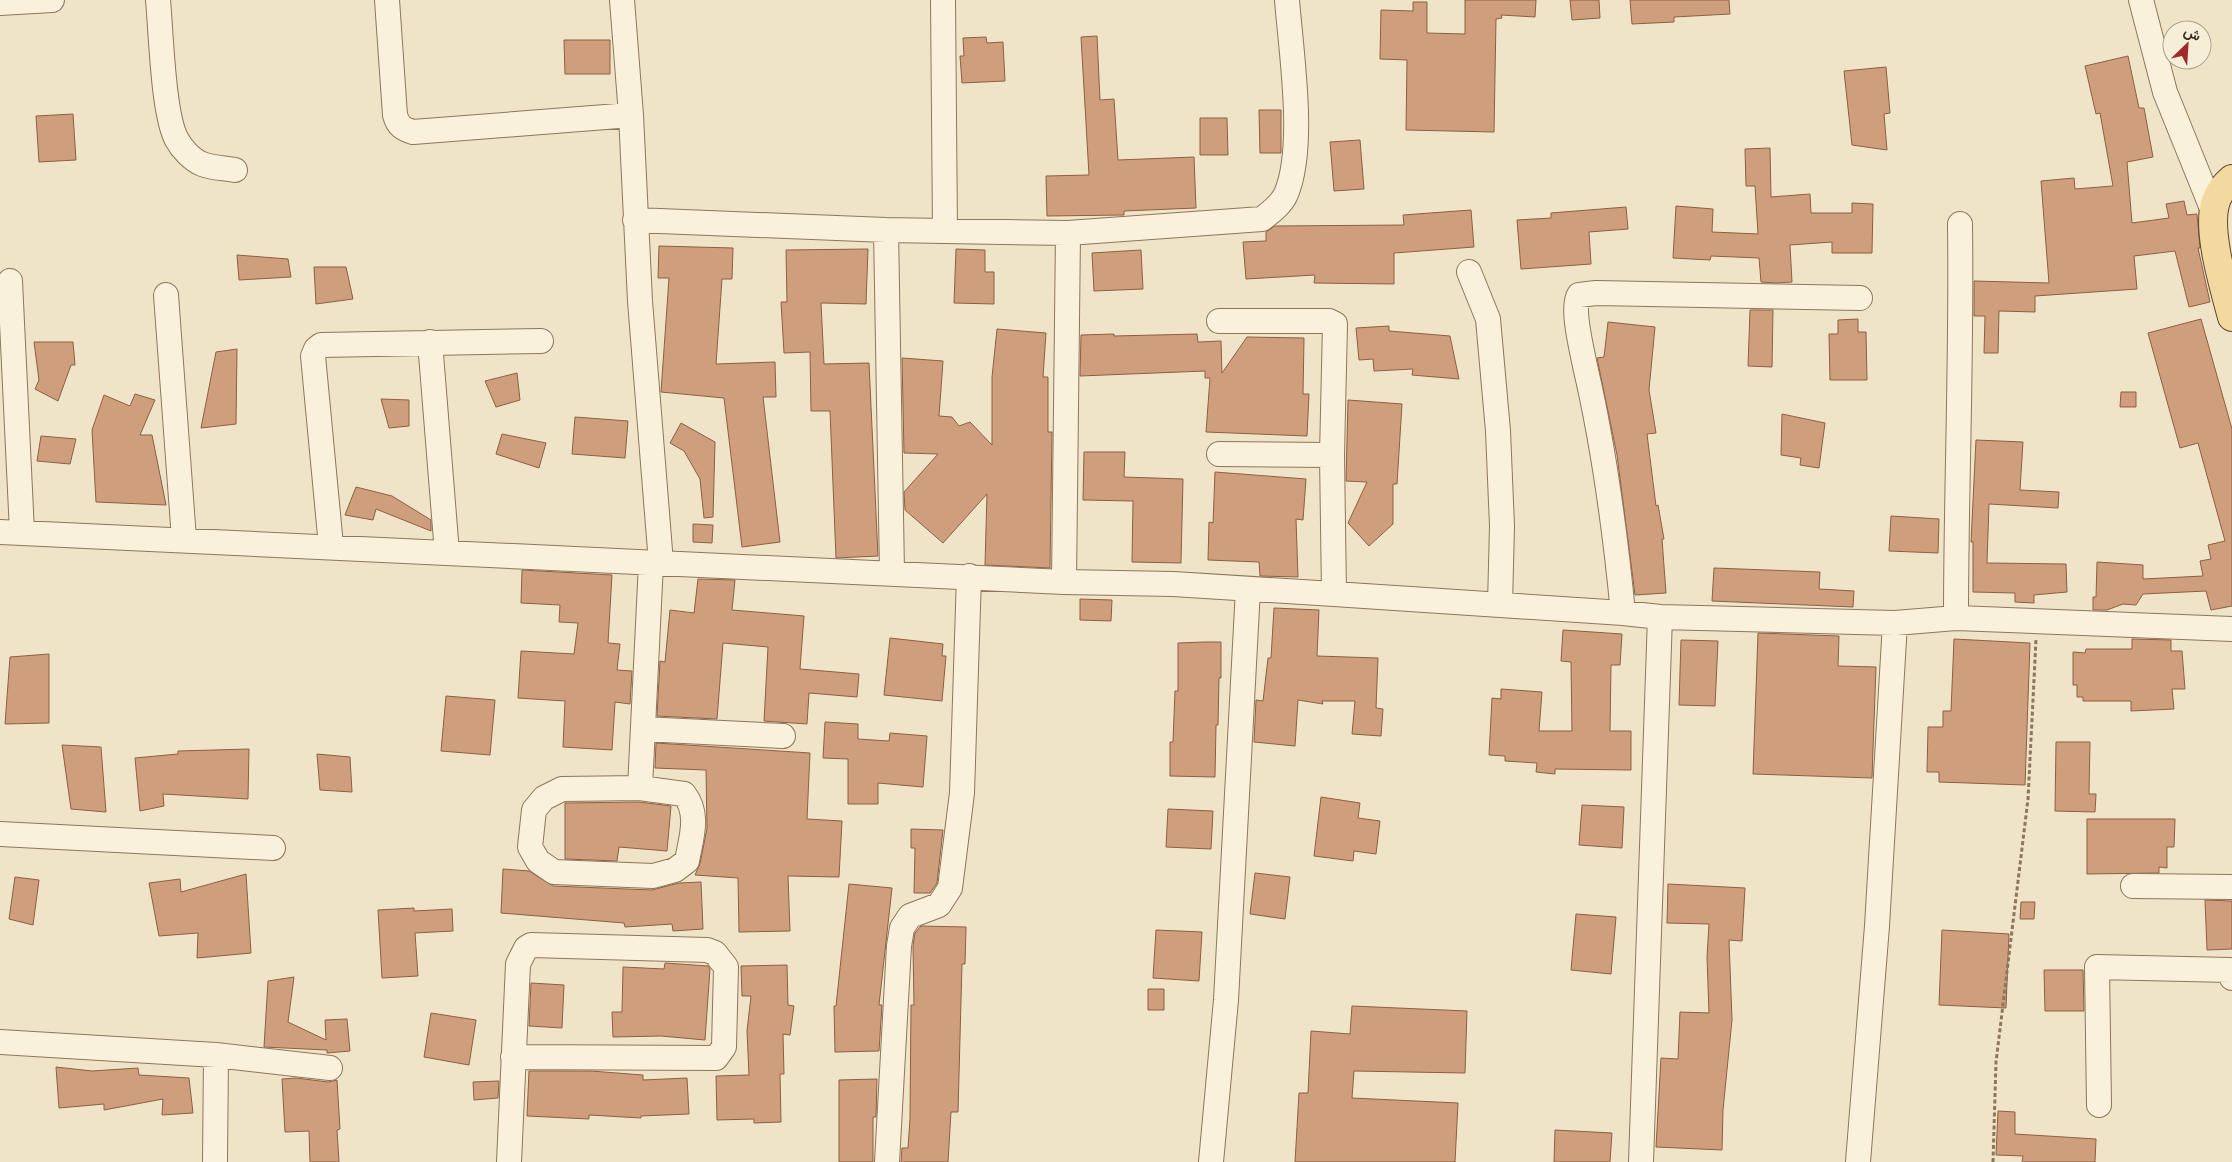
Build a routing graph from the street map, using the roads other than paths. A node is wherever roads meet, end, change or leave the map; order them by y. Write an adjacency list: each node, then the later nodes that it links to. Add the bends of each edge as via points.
1 (52, 0): 8 (street)
2 (158, 0): 11 (street, via 164,75 176,139 200,164)
3 (387, 0): 9 (street, via 395,115 403,129 413,132)
4 (622, 0): 9 (street)
5 (943, 0): 17 (street)
6 (1287, 0): 18 (street, via 1296,130 1292,174 1285,196 1276,208 1262,219)
7 (2141, 0): 10 (street, via 2165,92)
8 (0, 3)
9 (631, 115): 14 (street)
10 (2192, 154): 12 (street); 13 (street)
11 (236, 170)
12 (2231, 182): 13 (main road, via 2221,191)
13 (2223, 219): 23 (main road, via 2216,242)
14 (635, 220): 16 (street); 33 (street)
15 (1960, 224): 42 (street, via 1962,312)
16 (886, 230): 17 (street); 34 (street)
17 (945, 231): 18 (street)
18 (1068, 233): 36 (street)
19 (1469, 272): 39 (street, via 1488,319 1502,516)
20 (10, 281): 29 (street)
21 (166, 295): 30 (street)
22 (1860, 298): 40 (street, via 1579,295 1576,304 1578,328 1598,422)
23 (2232, 317)
24 (1218, 321): 28 (street, via 1328,321 1335,324)
25 (541, 341): 26 (street)
26 (430, 342): 31 (street, via 321,345 316,349 313,356); 32 (street)
27 (1219, 454): 28 (street)
28 (1332, 455): 38 (street)
29 (11, 532): 30 (street)
30 (184, 539): 31 (street)
31 (331, 546): 32 (street)
32 (447, 553): 33 (street)
33 (656, 563): 34 (street); 45 (street)
34 (892, 572): 35 (street)
35 (969, 576): 36 (street); 60 (street, via 962,793 954,861 950,888 939,905 910,916 902,928)
36 (1064, 582): 37 (street)
37 (1248, 589): 38 (street); 61 (street, via 1226,1000)
38 (1334, 594): 39 (street)
39 (1500, 604): 40 (street)
40 (1622, 612): 41 (street)
41 (1660, 617): 43 (street); 62 (street)
42 (1956, 618): 43 (street); 44 (street)
43 (1895, 623): 63 (street, via 1877,926)
44 (2232, 629)
45 (643, 730): 46 (street); 47 (street)
46 (783, 736)
47 (640, 788): 47 (street, via 684,794 691,803 695,820 687,861 675,870 652,876 554,872 538,861 530,847 534,810 544,798 562,789)
48 (0, 834): 49 (street)
49 (273, 848)
50 (2133, 886): 51 (street)
51 (2232, 887)
52 (2232, 978): 57 (street, via 2230,970 2097,967)
53 (0, 1042): 54 (street)
54 (216, 1055): 56 (street); 58 (street)
55 (513, 1057): 55 (street, via 518,964 526,948 707,950 715,953 726,967 724,1047 716,1058); 59 (street)
56 (330, 1068)
57 (2099, 1105)
58 (215, 1162)
59 (509, 1162)
60 (887, 1162)
61 (1211, 1162)
62 (1642, 1162)
63 (1858, 1162)

